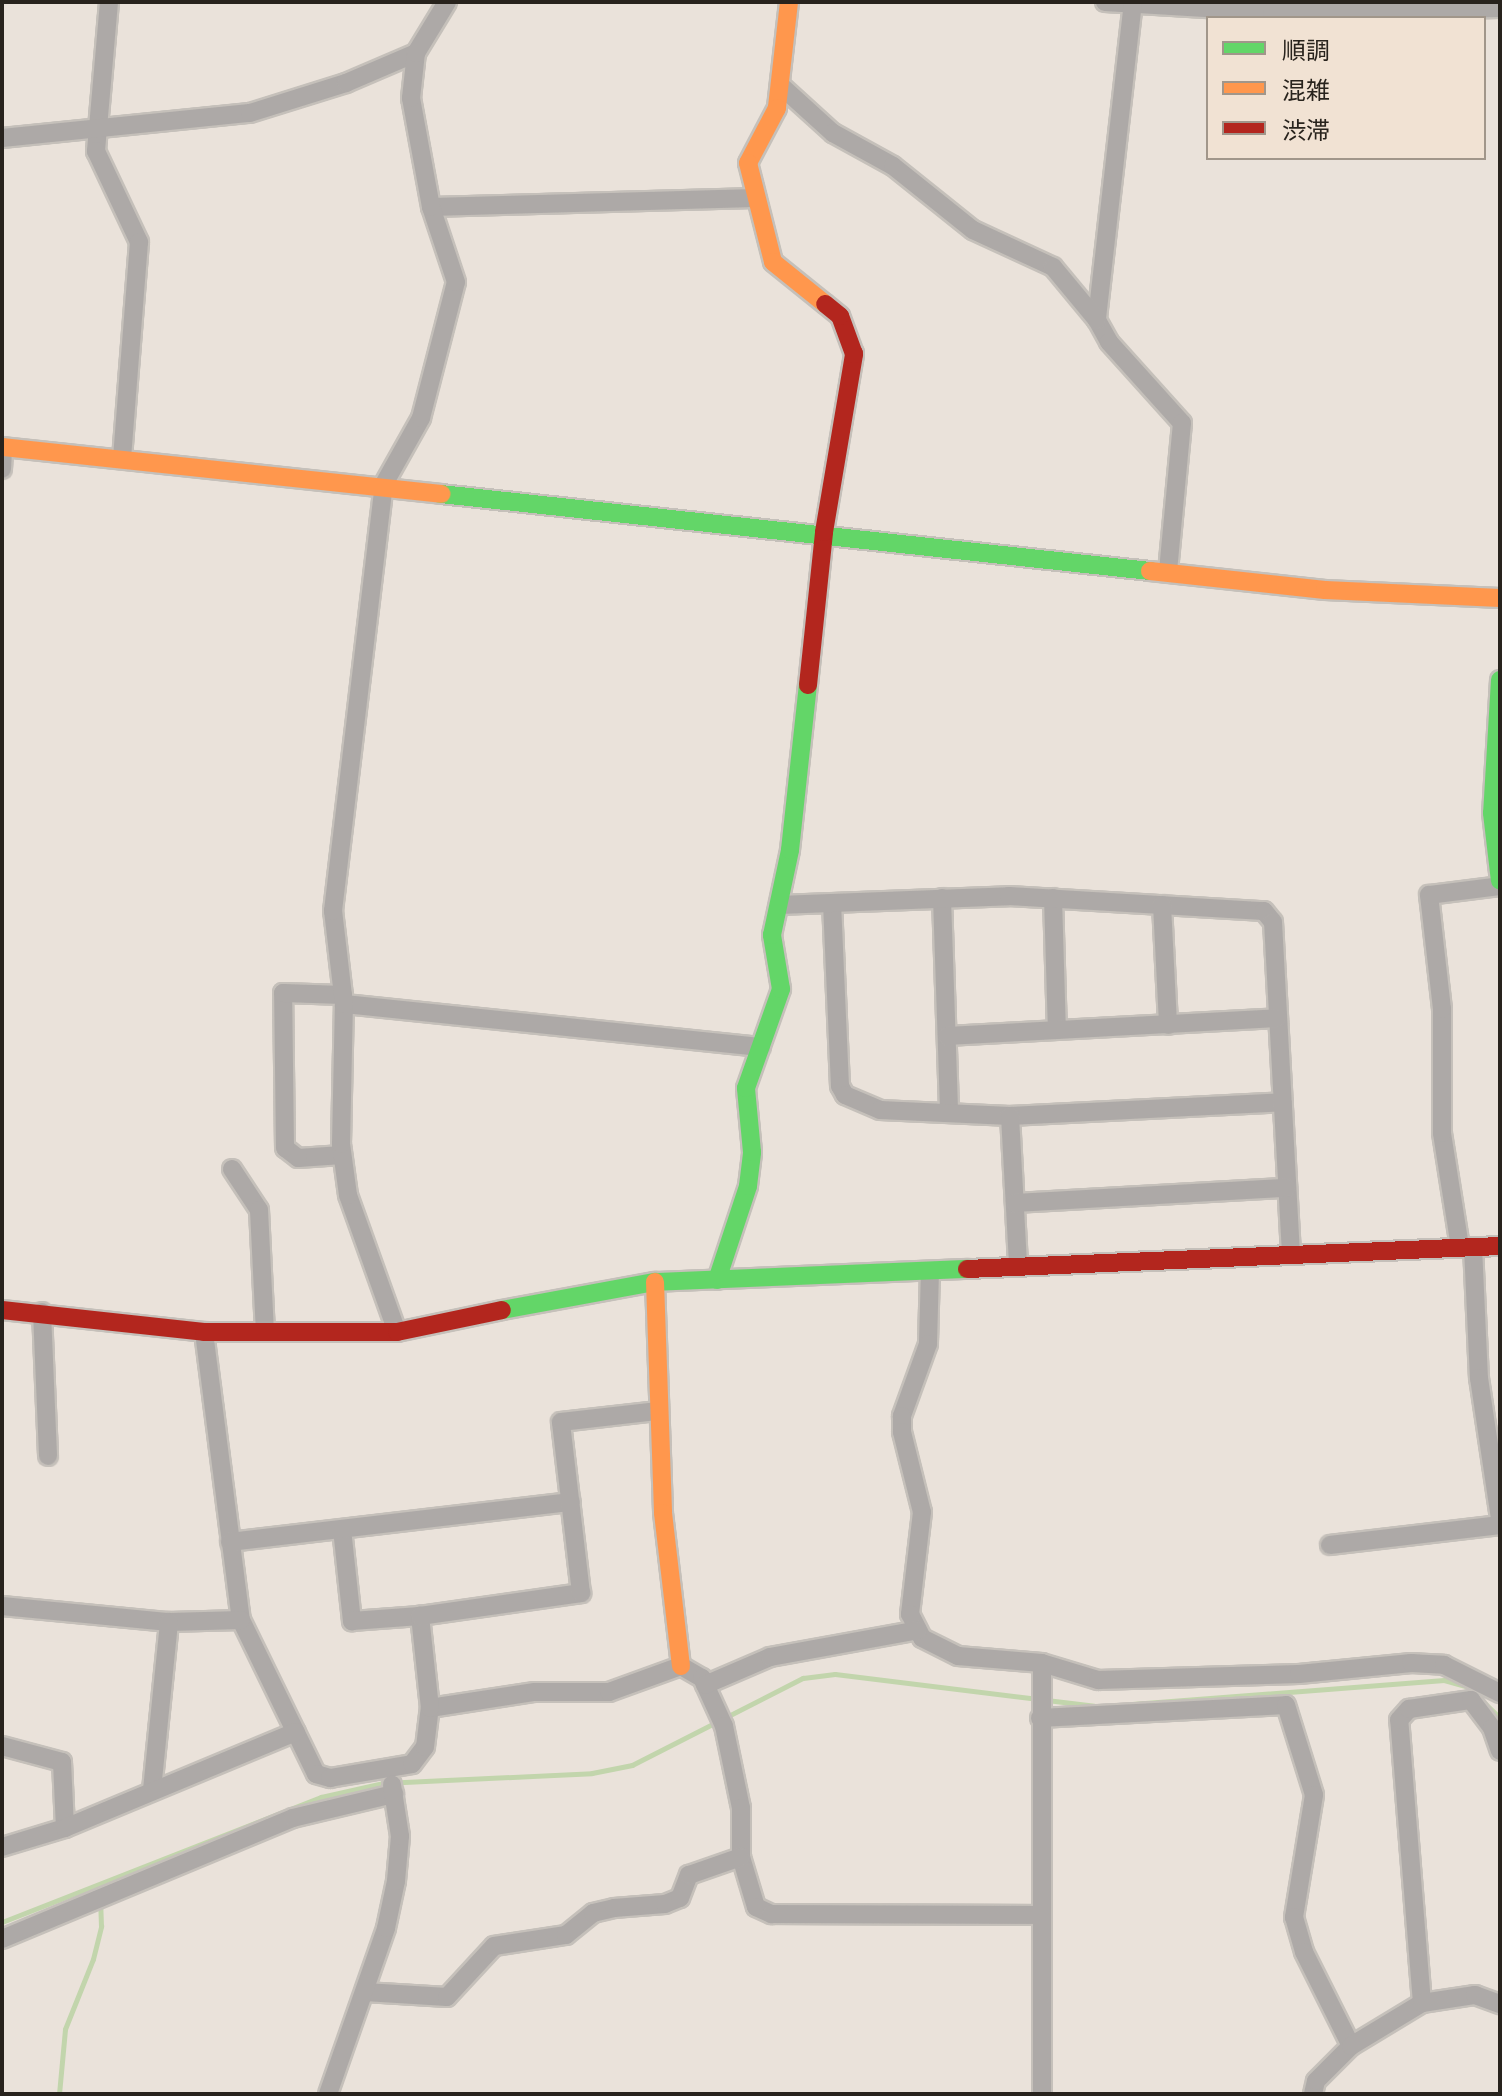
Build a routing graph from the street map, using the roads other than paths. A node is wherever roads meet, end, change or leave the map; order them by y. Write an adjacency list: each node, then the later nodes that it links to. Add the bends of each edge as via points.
1 (109, 2): 9 (street)
2 (447, 2): 7 (street)
3 (789, 2): 8 (street)
4 (1105, 2): 5 (street)
5 (1132, 4): 6 (street, via 1382,13); 13 (street)
6 (1500, 8)
7 (416, 53): 9 (street, via 346,83 250,113); 12 (street, via 411,98)
8 (780, 85): 11 (street, via 777,108 748,163); 13 (street, via 833,133 893,166 973,230 1053,267)
9 (95, 126): 10 (street); 15 (street, via 96,151 139,242)
10 (2, 138)
11 (755, 198): 12 (street); 18 (street, via 773,262 840,316 854,354)
12 (431, 207): 17 (street, via 456,282 421,418)
13 (1097, 320): 19 (street, via 1109,342 1182,423)
14 (3, 447): 15 (street); 16 (street)
15 (122, 456): 17 (street)
16 (2, 469)
17 (384, 484): 18 (street); 28 (street, via 333,911)
18 (824, 532): 19 (street); 26 (street, via 790,850)
19 (1168, 572): 20 (street, via 1325,590)
20 (1500, 598)
21 (1500, 680): 22 (street, via 1492,813)
22 (1500, 884): 42 (street, via 1429,895 1442,1009 1442,1133)
23 (942, 898): 24 (street); 25 (street); 32 (street)
24 (1053, 898): 27 (street); 31 (street)
25 (832, 903): 26 (street); 35 (street, via 840,1086 845,1095 880,1110)
26 (779, 905): 33 (street, via 772,935 781,989)
27 (1162, 905): 29 (street, via 1264,911 1273,922); 30 (street)
28 (344, 999): 33 (street); 37 (street); 37 (street, via 283,993 285,1148 298,1158)
29 (1278, 1018): 30 (street); 34 (street)
30 (1168, 1025): 31 (street)
31 (1057, 1030): 32 (street)
32 (947, 1036): 35 (street)
33 (761, 1047): 46 (street, via 746,1088 752,1152 748,1186)
34 (1283, 1102): 36 (street); 39 (street)
35 (949, 1113): 36 (street)
36 (1010, 1116): 40 (street)
37 (342, 1155): 52 (street, via 348,1195)
38 (232, 1169): 51 (street, via 259,1210)
39 (1287, 1188): 40 (street); 43 (street)
40 (1015, 1203): 44 (street)
41 (1500, 1246): 42 (street)
42 (1466, 1247): 43 (street); 56 (street)
43 (1291, 1251): 44 (street)
44 (1018, 1266): 45 (street)
45 (930, 1271): 46 (street); 65 (street, via 928,1344 902,1416 922,1512 910,1614)
46 (717, 1280): 47 (street)
47 (655, 1282): 52 (street, via 608,1287); 53 (street)
48 (2, 1310): 49 (street)
49 (42, 1312): 50 (street); 54 (street)
50 (204, 1332): 51 (street); 59 (street)
51 (265, 1332): 52 (street)
52 (397, 1332)
53 (658, 1411): 55 (street, via 561,1422); 66 (street)
54 (48, 1456)
55 (571, 1502): 58 (street); 62 (street, via 581,1593)
56 (1500, 1518)
57 (1500, 1525): 60 (street)
58 (342, 1529): 59 (street); 62 (street, via 352,1621)
59 (230, 1542): 63 (street)
60 (1330, 1545)
61 (2, 1606): 64 (street)
62 (420, 1616): 70 (street)
63 (241, 1620): 64 (street); 73 (street)
64 (169, 1622): 77 (street)
65 (918, 1630): 67 (street, via 922,1638 958,1656); 68 (street, via 770,1657)
66 (681, 1666): 68 (street); 70 (street, via 609,1692 535,1692)
67 (1042, 1670): 69 (street, via 1098,1680 1299,1674 1411,1663 1444,1665); 72 (street)
68 (705, 1685): 80 (street, via 721,1721 741,1808)
69 (1496, 1690): 71 (street)
70 (430, 1708): 76 (street, via 419,1759)
71 (1480, 1709): 75 (street); 84 (street, via 1471,1700 1409,1709 1396,1733)
72 (1040, 1714): 81 (street); 86 (street, via 1286,1705 1314,1795 1294,1917 1304,1952)
73 (296, 1732): 76 (street, via 316,1774); 77 (street)
74 (2, 1746): 78 (street, via 62,1762)
75 (1500, 1751)
76 (390, 1781): 82 (street); 83 (street, via 400,1836 396,1881)
77 (152, 1790): 78 (street)
78 (65, 1828): 79 (street)
79 (2, 1847)
80 (741, 1857): 81 (street, via 756,1907 771,1914); 83 (street, via 689,1875 680,1898 665,1904 593,1913 566,1935 494,1946 447,1997)
81 (1041, 1915): 88 (street)
82 (2, 1939)
83 (365, 1992): 87 (street)
84 (1422, 2003): 85 (street, via 1475,1995); 86 (street)
85 (1500, 2004)
86 (1351, 2046): 89 (street, via 1316,2081)
87 (328, 2094)
88 (1042, 2094)
89 (1313, 2094)

